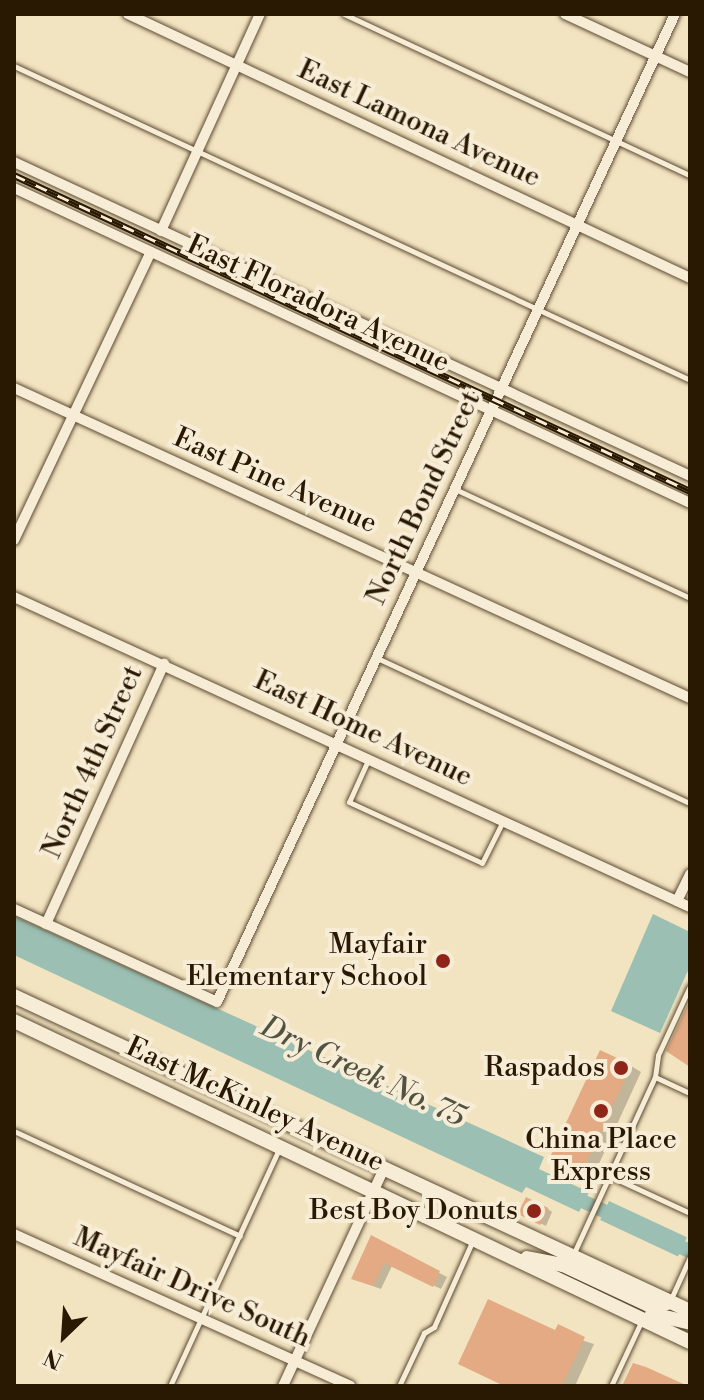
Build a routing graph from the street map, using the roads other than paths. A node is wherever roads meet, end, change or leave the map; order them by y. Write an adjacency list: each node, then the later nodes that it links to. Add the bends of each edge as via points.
1 (128, 14): 7 (street, East Lamona Avenue)
2 (260, 14): 7 (street)
3 (344, 14): 10 (lane)
4 (565, 14): 6 (street)
5 (675, 14): 6 (street, North Bond Street)
6 (656, 56): 9 (street); 10 (street, North Bond Street)
7 (237, 65): 11 (street); 15 (street, East Lamona Avenue)
8 (14, 66): 11 (lane)
9 (690, 72)
10 (616, 141): 13 (lane); 15 (street, North Bond Street)
11 (197, 151): 16 (street); 19 (lane)
12 (14, 162): 16 (street, East Floradora Avenue)
13 (690, 175)
14 (14, 188): 17 (street, East Floradora Avenue)
15 (577, 225): 18 (street, East Lamona Avenue); 19 (street, North Bond Street)
16 (161, 231): 22 (street, East Floradora Avenue)
17 (151, 252): 23 (street, East Floradora Avenue); 24 (street)
18 (690, 278)
19 (538, 309): 20 (lane); 22 (street, North Bond Street)
20 (690, 380)
21 (14, 388): 24 (street, East Pine Avenue)
22 (501, 389): 23 (street, North Bond Street); 25 (street, East Floradora Avenue)
23 (491, 410): 26 (street, North Bond Street); 27 (street, East Floradora Avenue)
24 (75, 416): 28 (street); 29 (street, East Pine Avenue)
25 (690, 476)
26 (455, 489): 29 (street, North Bond Street); 31 (lane)
27 (690, 503)
28 (14, 540)
29 (416, 572): 32 (street, North Bond Street); 34 (street, East Pine Avenue)
30 (14, 597): 33 (street, East Home Avenue)
31 (690, 598)
32 (377, 658): 35 (street, North Bond Street); 37 (lane)
33 (164, 664): 35 (street, East Home Avenue); 43 (street, North 4th Street)
34 (690, 698)
35 (337, 743): 36 (street, East Home Avenue); 43 (street, North Bond Street, via 217,1002)
36 (369, 757): 38 (street, East Home Avenue); 38 (lane, via 349,802 482,863)
37 (690, 803)
38 (503, 820): 40 (street, East Home Avenue)
39 (690, 874): 40 (street)
40 (677, 901): 41 (street, East Home Avenue)
41 (690, 907)
42 (14, 909): 43 (street)
43 (46, 924)
44 (690, 986): 47 (lane, via 658,1055)
45 (14, 996): 51 (main road, East McKinley Avenue)
46 (14, 1021): 50 (main road, East McKinley Avenue)
47 (655, 1077): 48 (lane); 52 (lane)
48 (690, 1093)
49 (14, 1131): 56 (lane)
50 (281, 1144): 53 (main road, East McKinley Avenue); 56 (lane)
51 (384, 1168): 53 (street); 59 (main road, East McKinley Avenue)
52 (610, 1176): 54 (lane); 59 (lane)
53 (374, 1190): 57 (main road, East McKinley Avenue); 67 (street)
54 (690, 1213)
55 (14, 1234): 63 (street, Mayfair Drive South)
56 (240, 1236): 63 (lane)
57 (474, 1238): 58 (main road, East McKinley Avenue); 71 (lane, via 434,1327 424,1333)
58 (507, 1254): 61 (main road, via 563,1265 653,1307); 64 (main road, East McKinley Avenue)
59 (573, 1257): 61 (main road, East McKinley Avenue)
60 (689, 1260): 61 (lane)
61 (670, 1302): 62 (main road, East McKinley Avenue)
62 (690, 1311)
63 (201, 1318): 67 (street, Mayfair Drive South); 68 (lane)
64 (642, 1320): 65 (main road, via 667,1314); 66 (main road, East McKinley Avenue); 72 (lane)
65 (690, 1323)
66 (690, 1342)
67 (294, 1360): 69 (street); 70 (street, Mayfair Drive South)
68 (170, 1386)
69 (283, 1386)
70 (350, 1386)
71 (399, 1386)
72 (611, 1386)

